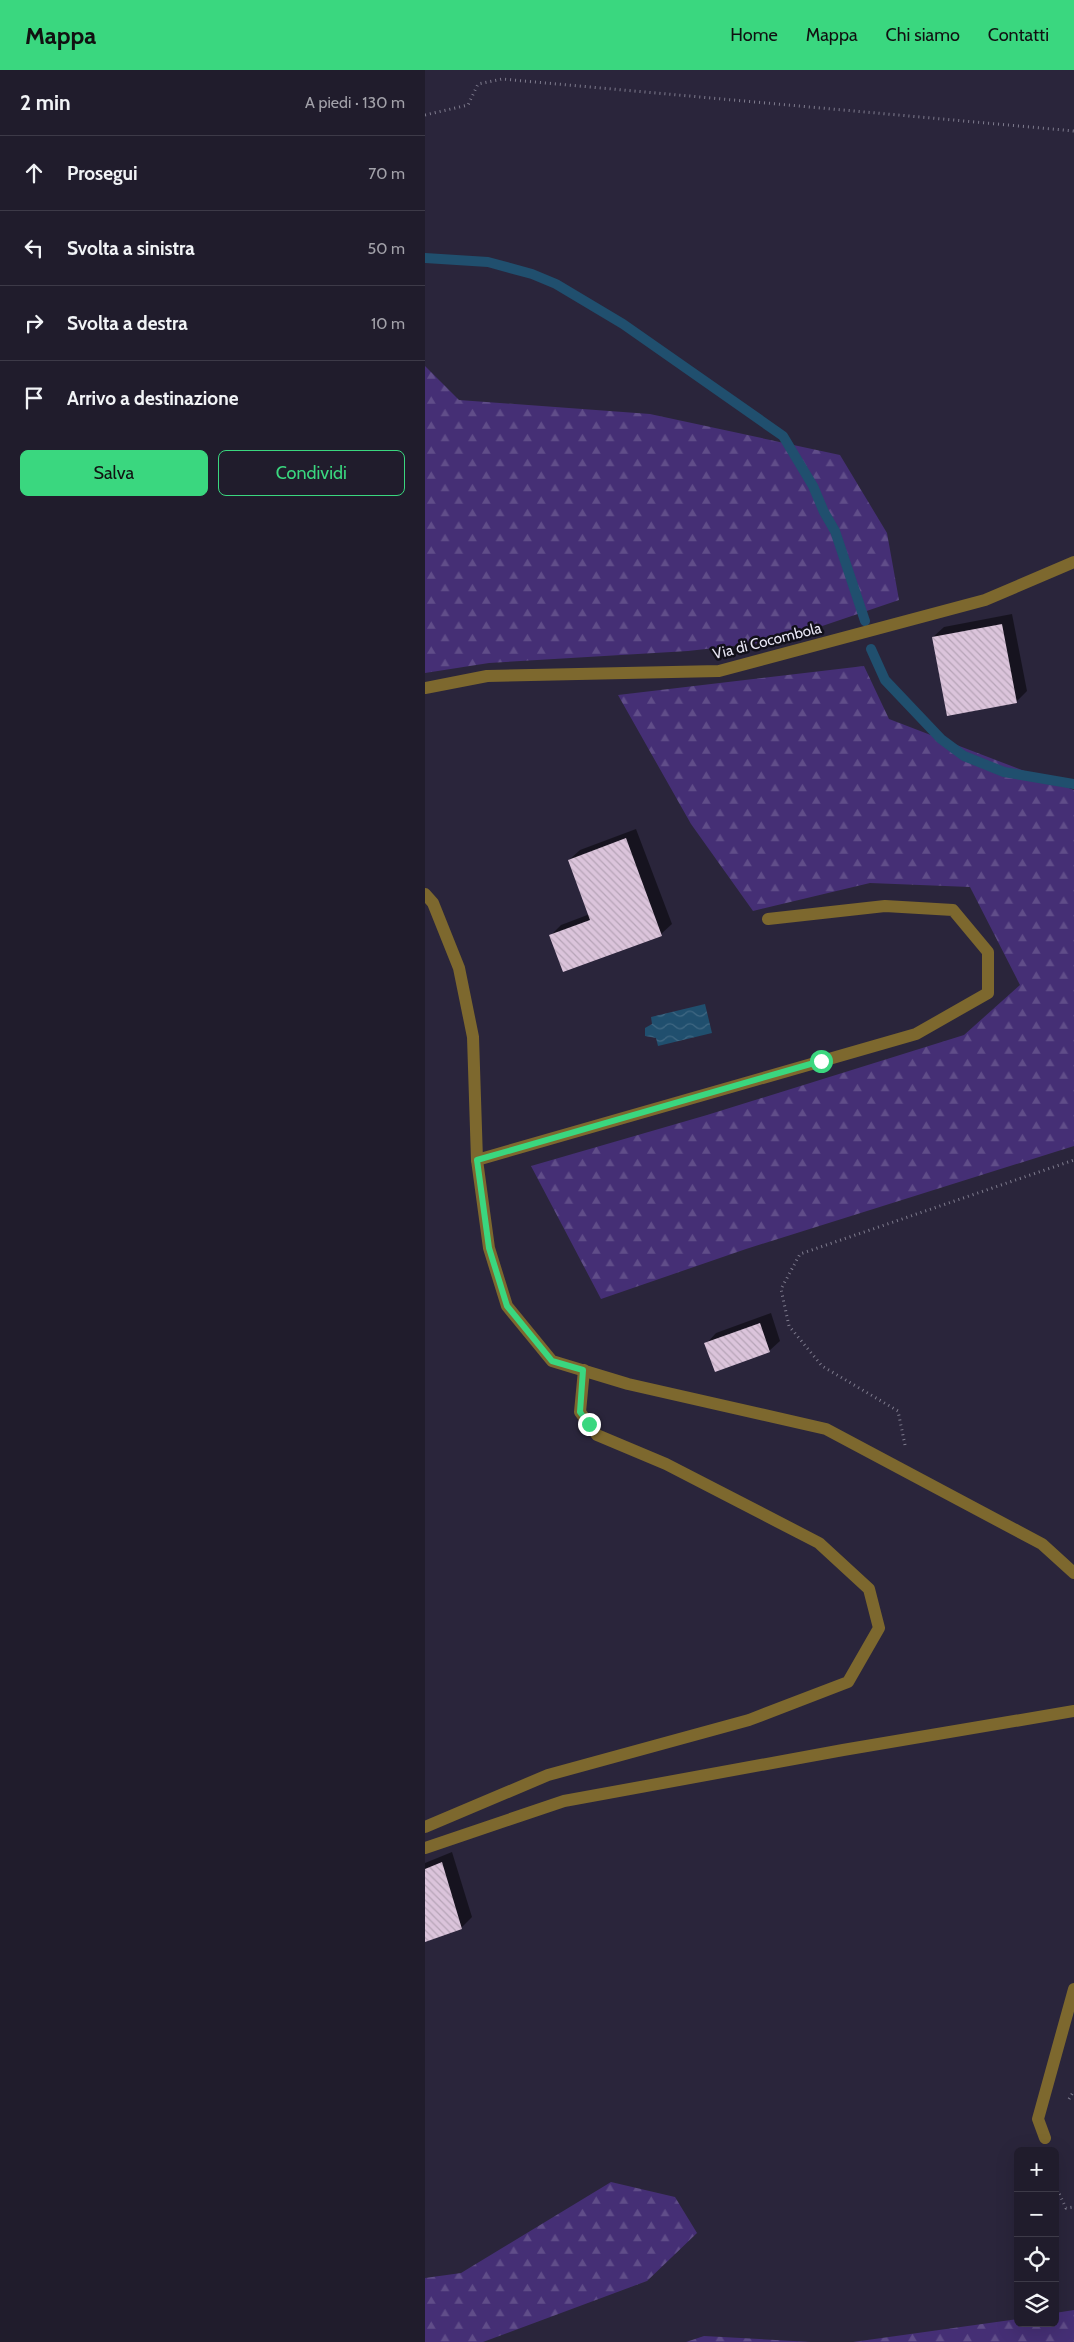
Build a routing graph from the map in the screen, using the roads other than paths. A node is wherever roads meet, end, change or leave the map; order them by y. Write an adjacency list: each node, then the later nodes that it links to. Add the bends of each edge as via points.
1 (1074, 562): 2 (street, Via di Cocombola, via 985,600 719,671 487,676)
2 (425, 688)
3 (425, 894): 5 (street, via 433,902 459,968 473,1037)
4 (768, 919): 5 (street, via 885,906 953,910 988,952 988,993 916,1034)
5 (477, 1160): 6 (street, via 489,1248 507,1306 552,1361)
6 (583, 1370): 7 (street, via 628,1384 826,1429 1042,1544); 9 (street, via 580,1412 597,1435 666,1464 819,1543 869,1589 879,1628 848,1682 749,1720 548,1775)
7 (1074, 1573)
8 (1074, 1711): 10 (street, via 564,1801)
9 (425, 1827)
10 (425, 1848)
11 (1074, 1989): 12 (street, via 1038,2119)
12 (1045, 2138)

